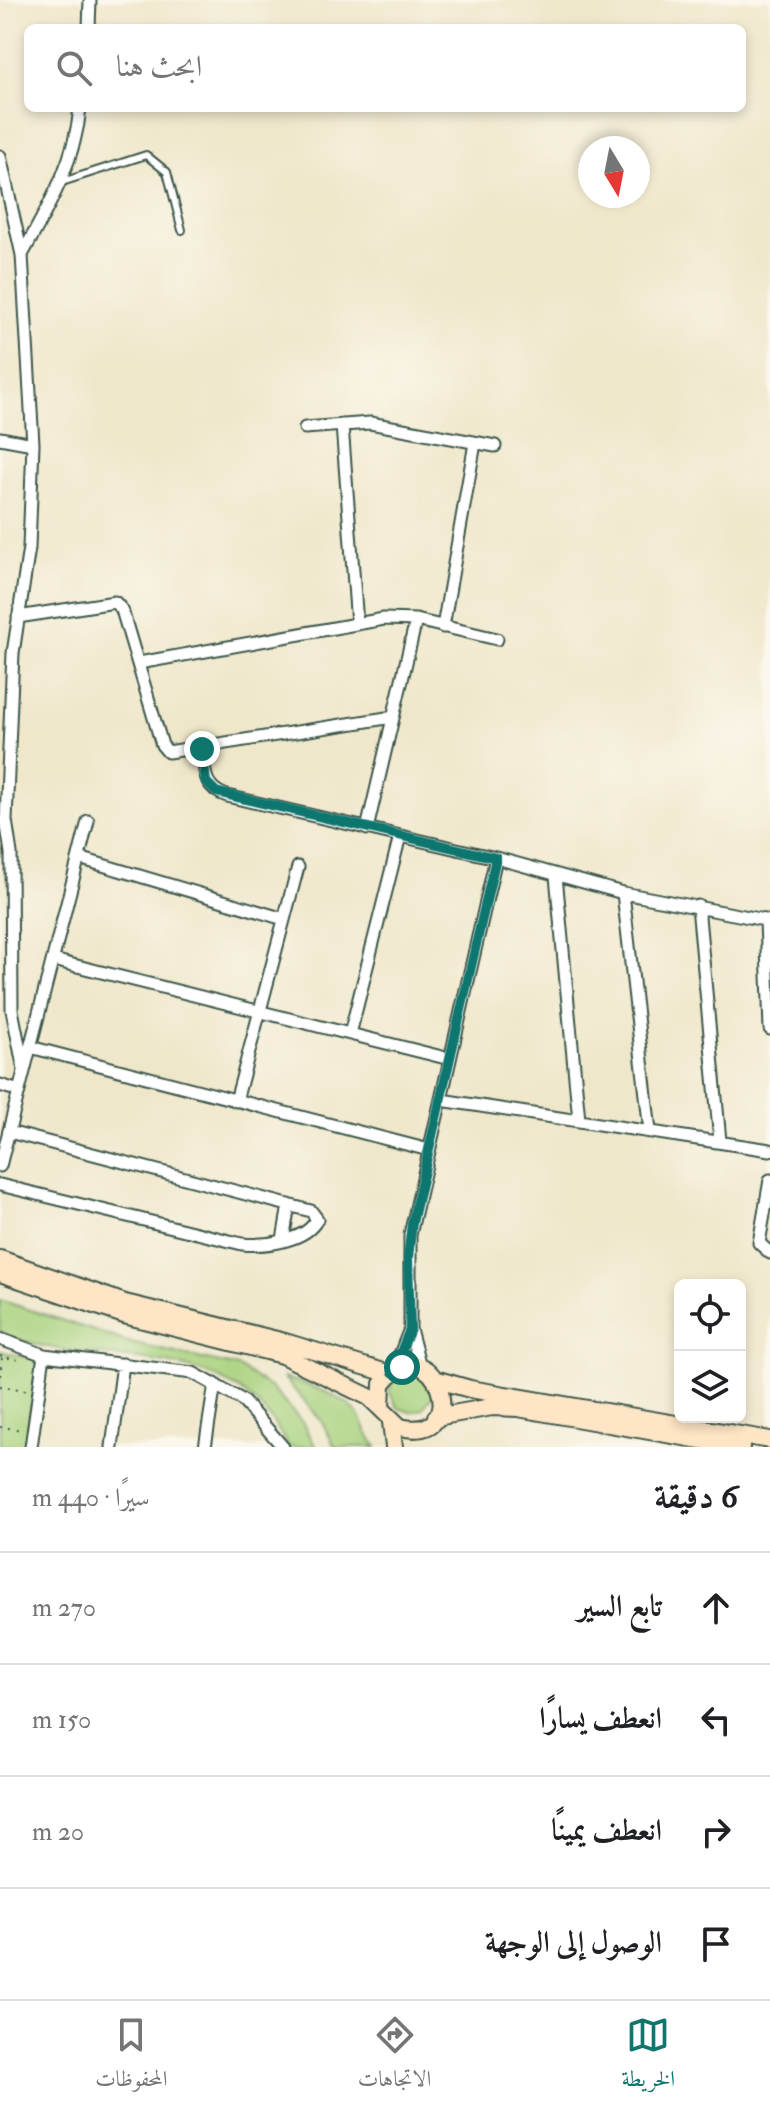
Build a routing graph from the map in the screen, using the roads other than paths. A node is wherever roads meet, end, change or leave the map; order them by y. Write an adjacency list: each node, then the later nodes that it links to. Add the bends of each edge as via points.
1 (90, 0): 2 (street)
2 (89, 24)
3 (79, 112): 5 (street)
4 (0, 156): 7 (street)
5 (62, 182): 6 (lane, via 146,155 167,172); 7 (street)
6 (182, 230)
7 (22, 255): 12 (street)
8 (342, 425): 9 (street); 11 (street, via 370,423); 16 (street)
9 (305, 428)
10 (0, 438): 12 (street)
11 (475, 443): 13 (street); 17 (street)
12 (33, 444): 14 (street, via 29,548)
13 (495, 446)
14 (18, 617): 19 (street, via 115,602); 21 (street)
15 (416, 620): 16 (street); 17 (street); 20 (street)
16 (357, 624): 19 (street)
17 (443, 627): 18 (street)
18 (497, 639)
19 (139, 663): 22 (street, via 162,745 168,752)
20 (393, 717): 22 (street); 25 (street)
21 (4, 733): 23 (street)
22 (202, 749): 25 (street, via 206,782 216,792)
23 (3, 820): 33 (street, via 11,853)
24 (88, 821): 27 (street)
25 (367, 829): 26 (street)
26 (400, 836): 28 (street); 41 (street)
27 (79, 858): 34 (street); 37 (street)
28 (496, 858): 30 (street); 43 (street)
29 (298, 867): 34 (street)
30 (556, 876): 31 (street); 49 (street)
31 (623, 893): 32 (street); 50 (street)
32 (698, 906): 35 (street); 52 (street)
33 (5, 919): 36 (street)
34 (284, 919): 39 (street)
35 (768, 920): 40 (street)
36 (6, 959): 38 (street)
37 (53, 960): 39 (street); 42 (street)
38 (6, 1009): 44 (street)
39 (258, 1011): 41 (street); 48 (street)
40 (770, 1029)
41 (350, 1034): 43 (street)
42 (30, 1047): 44 (street); 48 (street)
43 (450, 1059): 47 (street)
44 (24, 1070): 46 (street)
45 (0, 1085): 46 (street)
46 (19, 1091): 51 (street)
47 (441, 1100): 49 (street); 53 (street)
48 (236, 1101): 53 (street)
49 (579, 1120): 50 (street)
50 (650, 1131): 52 (street)
51 (9, 1132): 55 (street); 58 (street)
52 (720, 1141): 54 (street)
53 (429, 1150): 63 (street, via 409,1246)
54 (770, 1150)
55 (0, 1166)
56 (770, 1180): 60 (street, via 759,1243)
57 (0, 1185): 59 (street, via 242,1244)
58 (289, 1205): 59 (street); 59 (street, via 311,1211 317,1219 310,1229)
59 (283, 1240)
60 (770, 1253)
61 (0, 1259): 68 (main road, via 125,1303)
62 (0, 1273): 71 (main road, via 124,1315 282,1355 358,1391)
63 (410, 1329): 67 (street); 68 (street)
64 (0, 1339): 65 (street)
65 (44, 1355): 66 (street); 75 (street)
66 (123, 1364): 70 (street, via 193,1373); 76 (street)
67 (420, 1367): 68 (main road); 69 (main road)
68 (391, 1373): 71 (main road, via 379,1396)
69 (438, 1380): 72 (main road, via 443,1399); 74 (main road)
70 (215, 1384): 77 (street); 78 (street, via 242,1400)
71 (386, 1415): 73 (main road, via 400,1427); 79 (main road)
72 (436, 1417): 73 (main road); 81 (main road, via 518,1408)
73 (418, 1428): 80 (main road)
74 (770, 1440)
75 (31, 1447)
76 (112, 1447)
77 (205, 1447)
78 (283, 1447)
79 (394, 1447)
80 (412, 1447)
81 (741, 1447)

